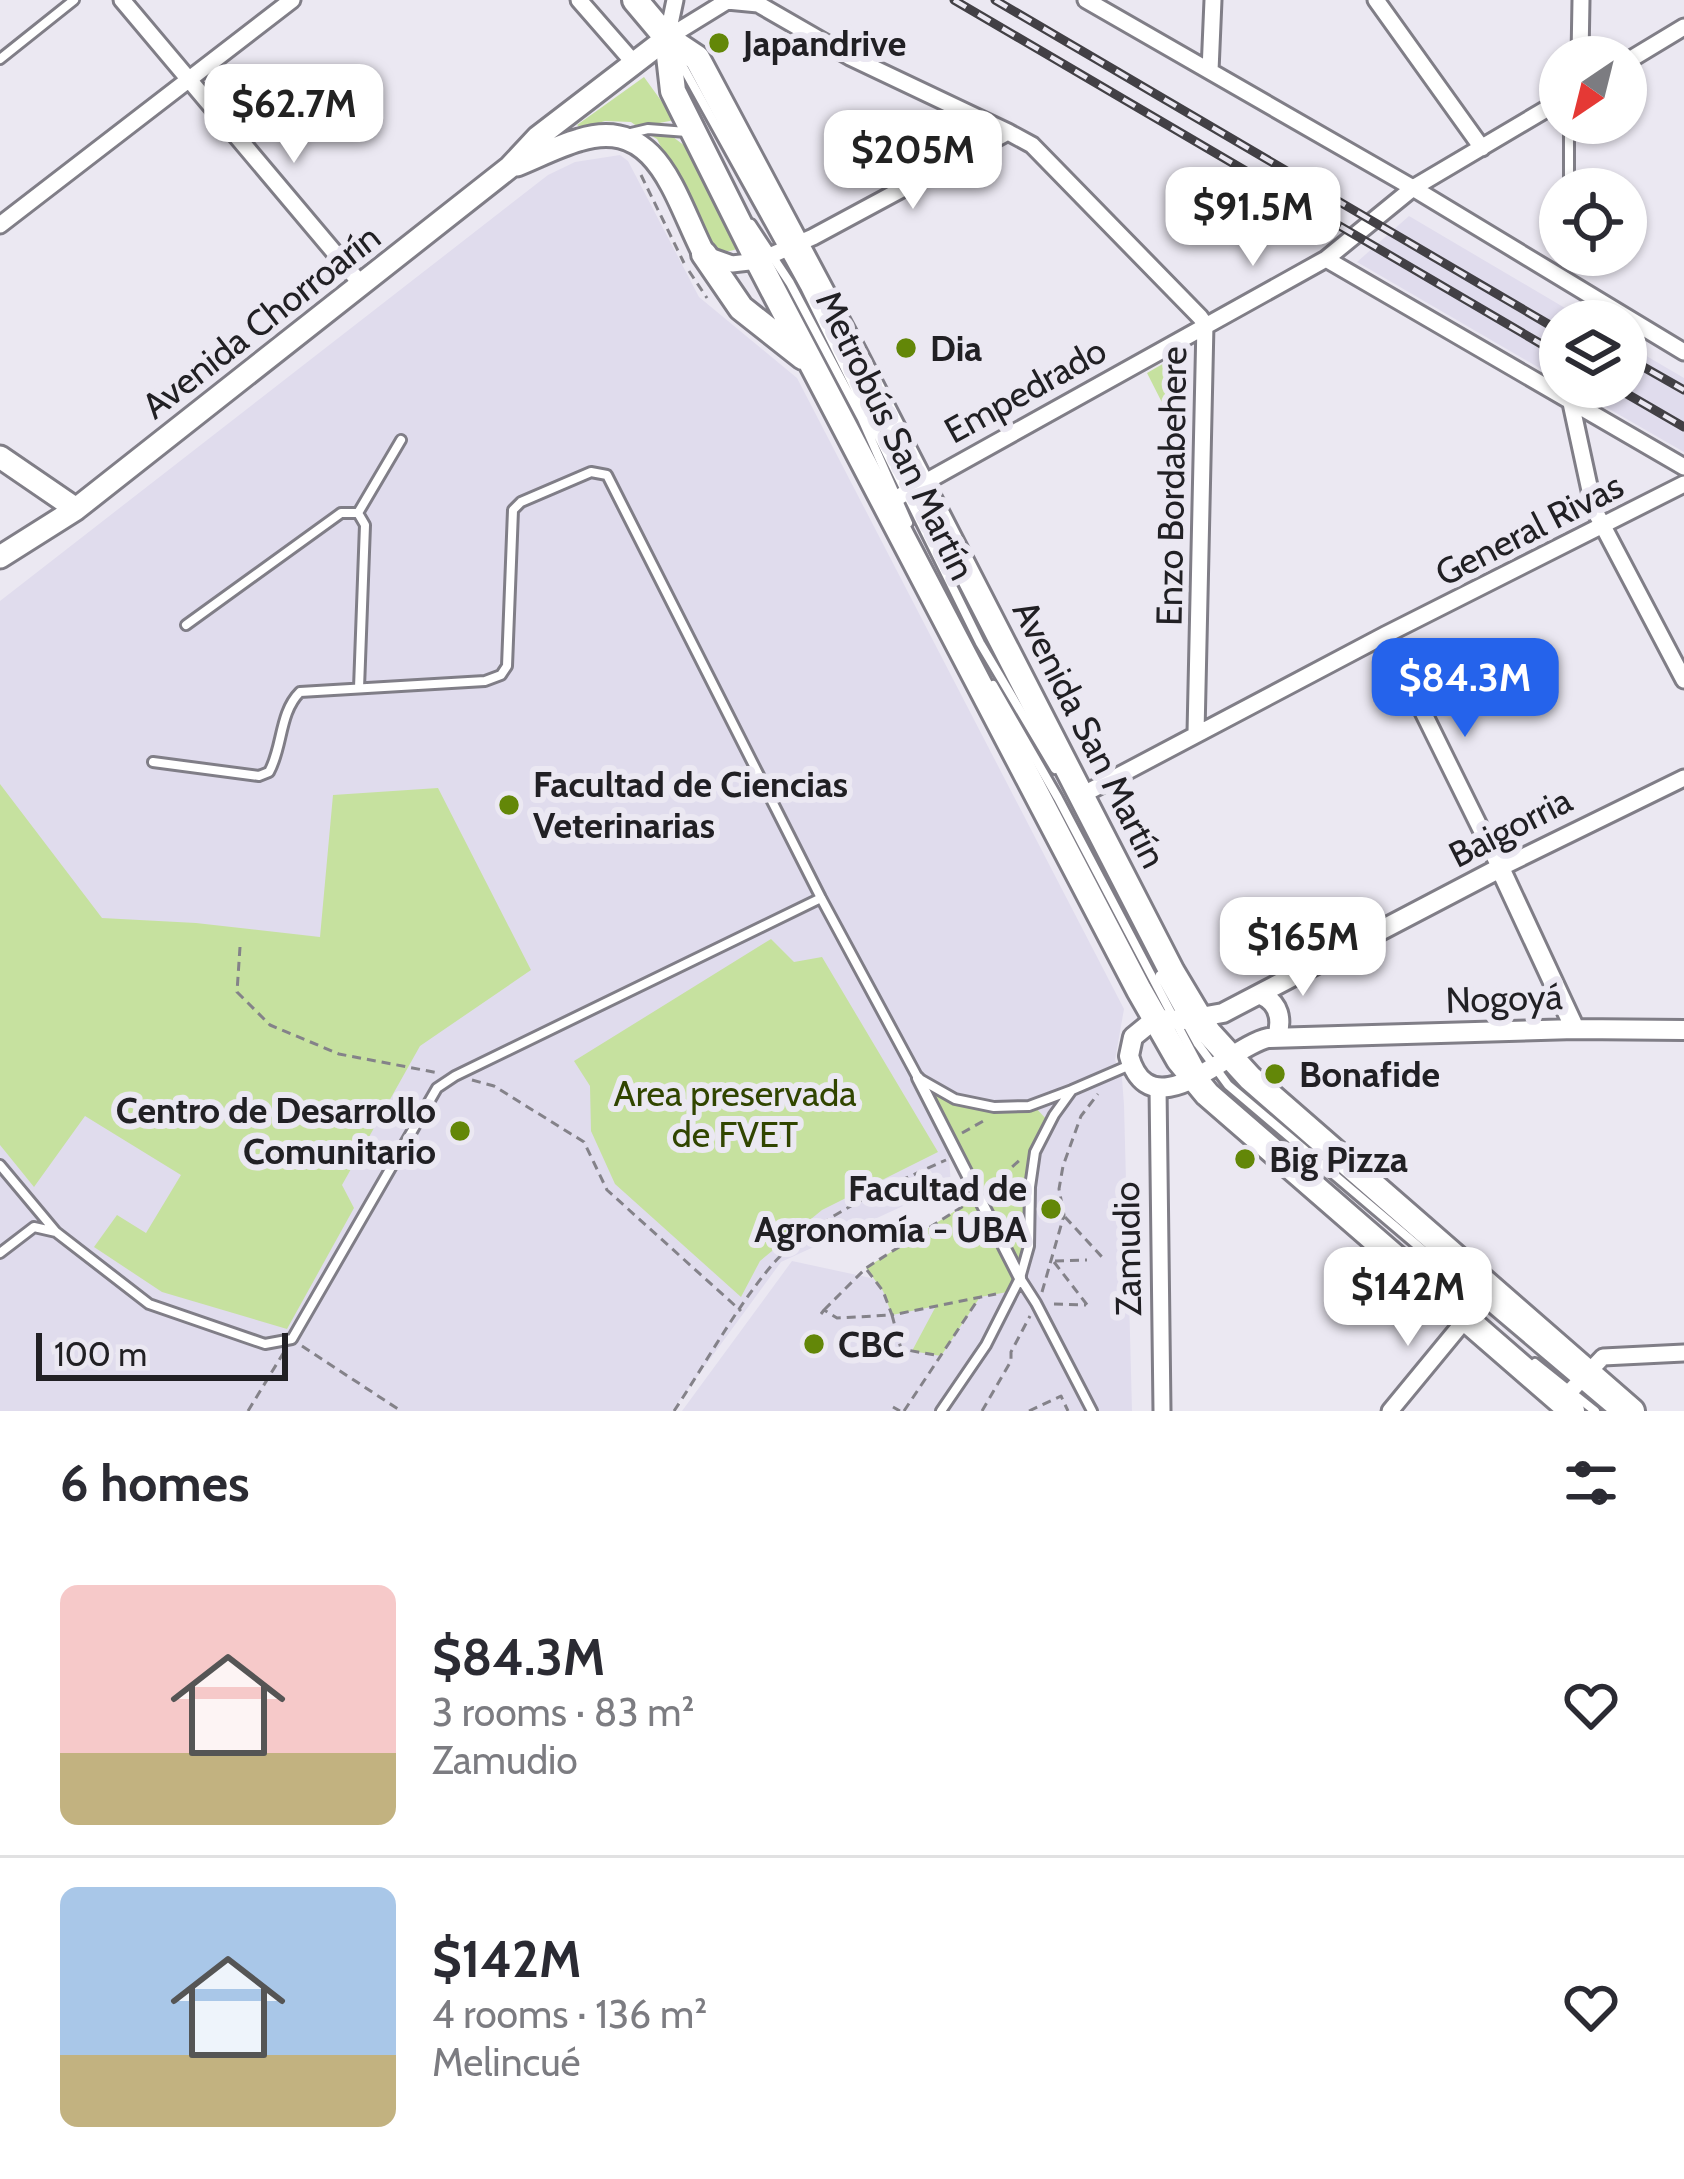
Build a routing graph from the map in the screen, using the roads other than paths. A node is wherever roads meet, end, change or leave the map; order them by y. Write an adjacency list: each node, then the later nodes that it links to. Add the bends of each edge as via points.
1 (74, 0): 15 (lane)
2 (122, 0): 18 (street)
3 (292, 0): 18 (street)
4 (579, 0): 16 (street)
5 (635, 0): 13 (main road, Avenida San Martín)
6 (675, 0): 13 (street, Avenida San Martín)
7 (1086, 0): 17 (street)
8 (1213, 0): 17 (street)
9 (1376, 0): 23 (street)
10 (1581, 0): 12 (street)
11 (1684, 26): 14 (street)
12 (1580, 36)
13 (667, 38): 16 (main road, Avenida Chorroarín); 20 (street, Enzo Bordabehere, via 727,2 758,4); 21 (main road, Avenida San Martín, via 674,91); 27 (main road, Avenida San Martín, via 697,58)
14 (1647, 49)
15 (0, 59)
16 (634, 63): 24 (main road, Avenida Chorroarín)
17 (1210, 71): 25 (street)
18 (188, 80): 26 (street); 30 (street)
19 (1539, 114): 23 (street, Empedrado)
20 (1008, 132): 27 (street); 31 (street, Enzo Bordabehere, via 1032,145)
21 (695, 134): 22 (lane); 27 (main road, Avenida San Martín, via 732,204)
22 (624, 135): 24 (main road, via 579,140); 28 (main road, via 655,158)
23 (1482, 148): 25 (street, Empedrado)
24 (510, 167): 30 (main road, Avenida Chorroarín)
25 (1412, 188): 29 (street, Empedrado); 32 (street)
26 (0, 225)
27 (778, 252): 28 (street, via 732,264); 33 (main road, Avenida San Martín); 41 (main road, Avenida San Martín)
28 (704, 254): 33 (main road, via 741,308)
29 (1326, 259): 31 (street, Empedrado); 34 (street)
30 (361, 284): 42 (main road, Avenida Chorroarín)
31 (1205, 324): 41 (street, Empedrado); 50 (street, Enzo Bordabehere)
32 (1684, 352)
33 (814, 367): 41 (main road, Avenida San Martín)
34 (1539, 384)
35 (1572, 408): 44 (street)
36 (1580, 408): 39 (street)
37 (401, 440): 43 (lane)
38 (0, 457): 42 (main road)
39 (1684, 466)
40 (1684, 484): 44 (street, General Rivas)
41 (902, 495): 51 (lane, Metrobús San Martín, via 971,648); 54 (main road, Avenida San Martín); 55 (main road, Avenida San Martín); 59 (lane, Metrobús San Martín, via 1073,803)
42 (76, 508): 45 (main road, Avenida Chorroarín)
43 (358, 513): 46 (lane, via 340,513); 49 (lane)
44 (1603, 525): 47 (street, General Rivas); 48 (street)
45 (0, 557)
46 (186, 626)
47 (1385, 635): 50 (street, General Rivas); 56 (street)
48 (1684, 680)
49 (359, 688): 52 (lane, via 301,692 290,702 269,772 259,776); 57 (lane, via 501,675 513,510 591,472 607,475)
50 (1196, 733): 54 (street, General Rivas)
51 (1036, 760): 55 (lane, Metrobús San Martín); 59 (lane, Metrobús San Martín)
52 (153, 762)
53 (1684, 778): 56 (street, Baigorria)
54 (1082, 795): 59 (main road, Avenida San Martín)
55 (1067, 855): 59 (main road, Avenida San Martín)
56 (1500, 868): 58 (street, Baigorria); 60 (street)
57 (821, 898): 65 (lane); 71 (lane, via 437,1088 292,1339 265,1344 149,1304)
58 (1262, 995): 59 (street, Baigorria, via 1223,1013); 62 (street, via 1279,1012)
59 (1178, 1020): 63 (street, via 1133,1036); 64 (main road, Avenida San Martín); 64 (main road, Avenida San Martín)
60 (1575, 1029): 61 (street, Nogoyá); 62 (street, Nogoyá)
61 (1684, 1030)
62 (1277, 1037): 64 (street, Nogoyá)
63 (1125, 1067): 66 (street); 67 (lane)
64 (1210, 1069): 66 (street, Nogoyá); 74 (main road, Avenida San Martín); 76 (main road, Avenida San Martín)
65 (918, 1078): 68 (lane, via 955,1099); 73 (street)
66 (1158, 1087): 79 (street, Zamudio)
67 (1072, 1090): 68 (lane); 69 (lane)
68 (1029, 1106): 69 (lane, via 1043,1111)
69 (1047, 1132): 73 (lane, via 1035,1152)
70 (0, 1166): 71 (lane)
71 (56, 1232): 72 (lane, via 34,1227)
72 (0, 1252)
73 (1020, 1278): 77 (lane); 78 (lane)
74 (1465, 1320): 76 (main road, Avenida San Martín); 80 (street)
75 (1684, 1353): 76 (street, via 1603,1357)
76 (1573, 1392): 81 (lane); 82 (lane); 83 (main road, Avenida San Martín)
77 (941, 1411)
78 (1091, 1411)
79 (1162, 1411)
80 (1390, 1411)
81 (1595, 1411)
82 (1613, 1411)
83 (1632, 1411)

